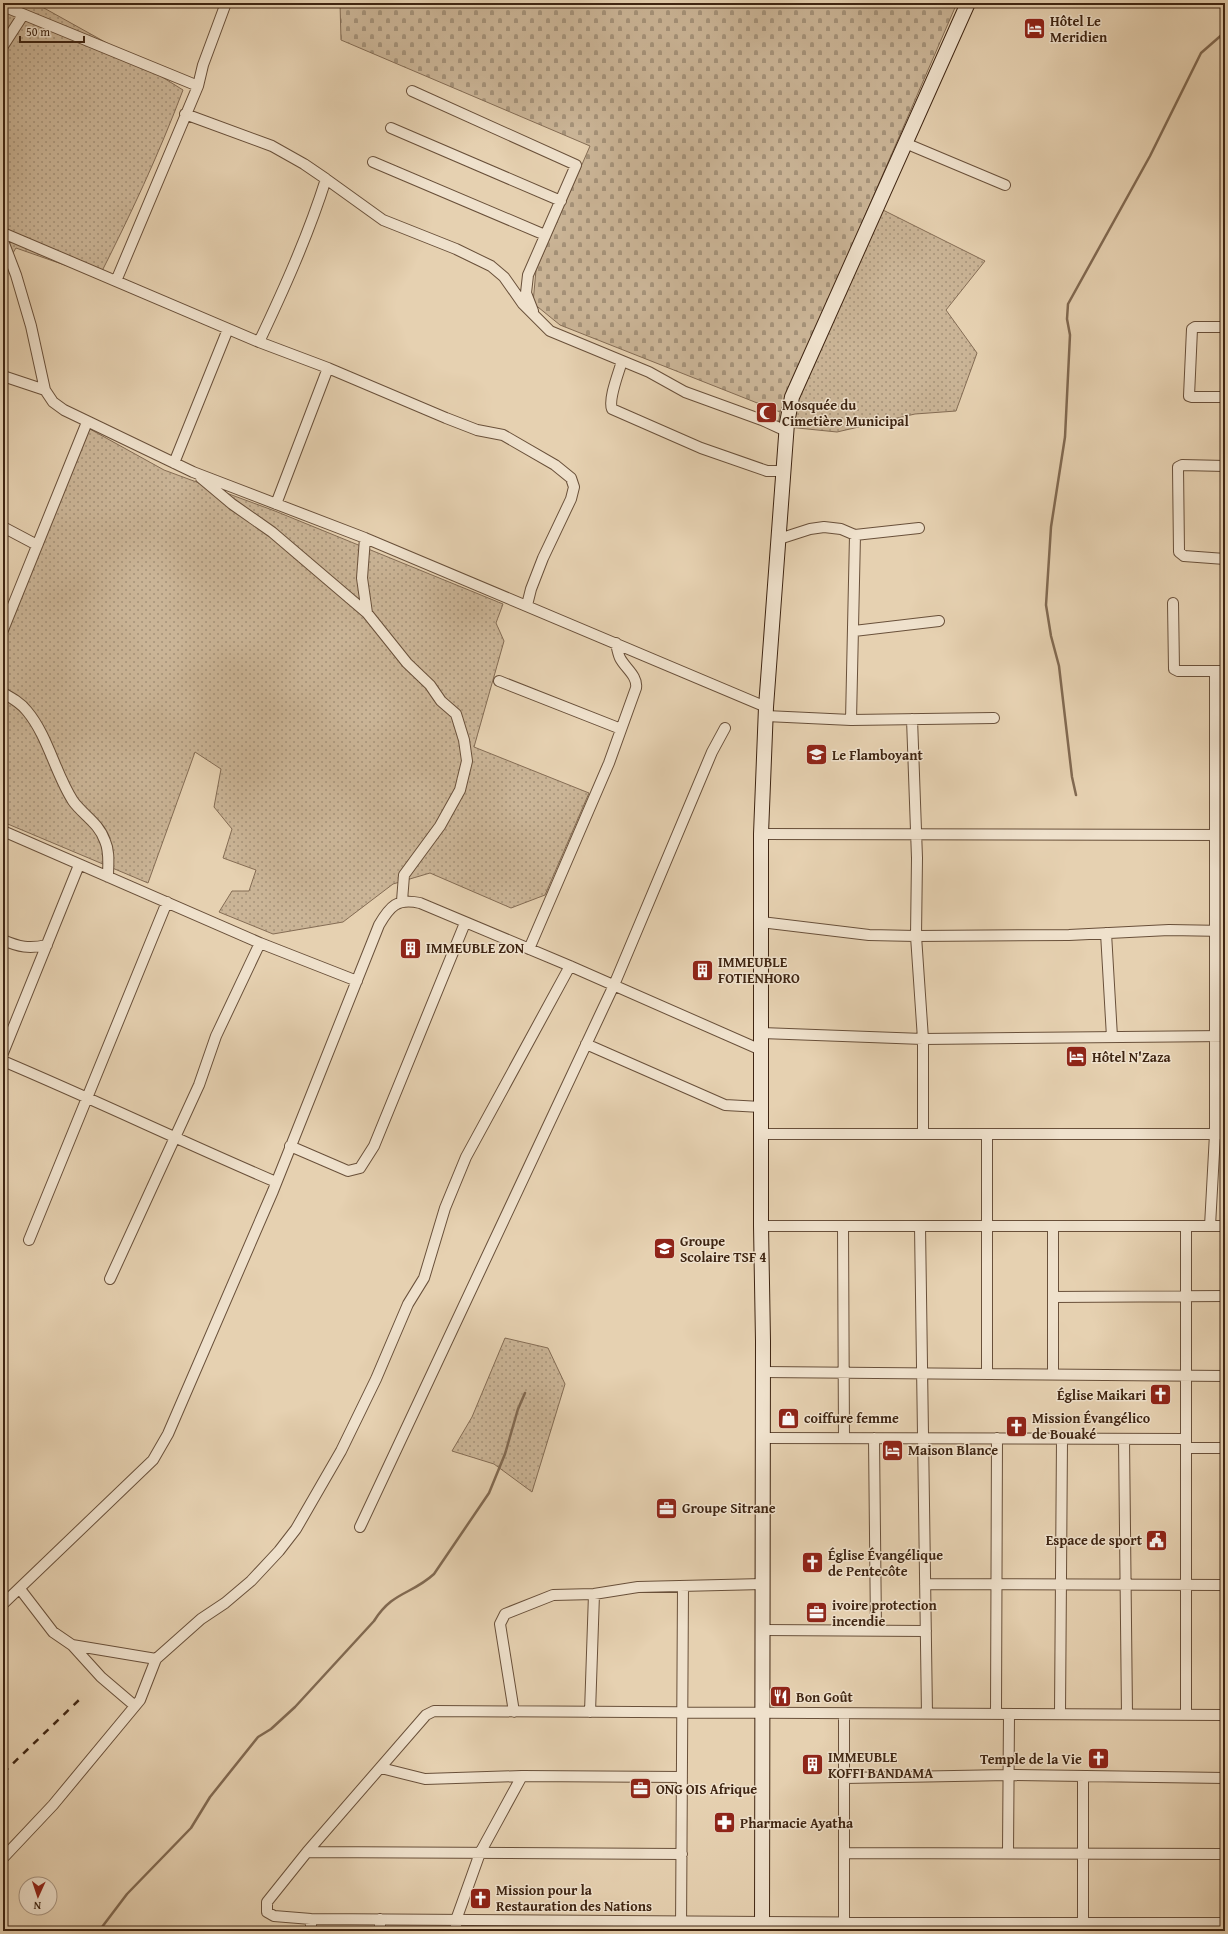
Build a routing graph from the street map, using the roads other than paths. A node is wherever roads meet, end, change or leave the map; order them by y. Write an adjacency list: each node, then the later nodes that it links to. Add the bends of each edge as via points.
1 (226, 3): 6 (street)
2 (968, 3): 10 (street)
3 (3, 6): 4 (street)
4 (23, 15): 5 (street); 6 (street)
5 (3, 46)
6 (198, 86): 8 (street)
7 (412, 91): 14 (street, via 576,165)
8 (185, 114): 12 (street, via 272,146); 18 (street)
9 (391, 128): 14 (street)
10 (905, 143): 13 (street); 29 (street, via 792,397)
11 (373, 162): 16 (street)
12 (326, 179): 19 (street, via 383,220 491,266 504,277); 22 (street, via 287,284)
13 (1004, 185)
14 (561, 201): 16 (street)
15 (3, 234): 18 (street)
16 (544, 235): 19 (street, via 528,275 526,293)
17 (3, 241): 26 (street, via 31,326)
18 (116, 282): 21 (street)
19 (534, 315): 23 (street, via 550,331)
20 (1225, 327): 27 (street, via 1192,329 1189,396)
21 (228, 329): 22 (street); 30 (street)
22 (259, 342): 24 (street)
23 (622, 360): 29 (street, via 685,392); 32 (street, via 610,405 612,409 707,450 767,471)
24 (328, 368): 34 (street); 43 (street, via 476,430 503,435 555,465 571,478 574,487 571,499 543,558)
25 (3, 376): 26 (street)
26 (45, 390): 28 (street, via 53,402)
27 (1225, 397)
28 (87, 422): 30 (street); 40 (street)
29 (786, 431): 32 (street)
30 (174, 463): 33 (street)
31 (1225, 466): 41 (street, via 1178,467 1179,552 1184,556)
32 (783, 471): 39 (street)
33 (193, 472): 34 (street); 44 (street, via 272,532)
34 (276, 504): 38 (street)
35 (3, 527): 40 (street)
36 (919, 528): 37 (street)
37 (855, 535): 39 (street, via 841,529 824,527); 47 (street)
38 (365, 538): 43 (street); 44 (street, via 362,578)
39 (779, 539): 52 (street)
40 (37, 546): 46 (street)
41 (1225, 559)
42 (1173, 603): 49 (street, via 1174,669)
43 (527, 606): 48 (street)
44 (367, 613): 64 (street, via 407,663 456,714 467,761 460,790 440,826 404,874)
45 (939, 621): 47 (street)
46 (3, 630)
47 (854, 631): 55 (street)
48 (616, 643): 52 (street); 57 (street, via 620,658 636,684)
49 (1220, 671): 61 (street)
50 (499, 680): 57 (street)
51 (3, 693): 63 (street, via 27,711 74,802 95,823 105,840 109,856)
52 (766, 712): 55 (street); 59 (street)
53 (994, 718): 54 (street)
54 (912, 719): 55 (street); 60 (street)
55 (851, 720)
56 (725, 728): 77 (street, via 712,752)
57 (621, 729): 74 (street)
58 (3, 830): 62 (street)
59 (761, 834): 60 (street); 66 (street)
60 (915, 834): 61 (street); 70 (street)
61 (1220, 835): 68 (street)
62 (79, 865): 63 (street); 73 (street)
63 (108, 877): 65 (street)
64 (402, 901): 67 (street, via 420,903); 76 (street, via 392,906 379,925)
65 (167, 902): 72 (street); 86 (street)
66 (761, 922): 70 (street, via 869,935); 78 (street)
67 (466, 923): 74 (street); 93 (street, via 374,1146 360,1168 348,1172)
68 (1220, 931): 69 (street, via 1169,930); 79 (street)
69 (1106, 934): 70 (street); 80 (street)
70 (916, 936): 81 (street)
71 (3, 940): 73 (street, via 19,947)
72 (260, 943): 76 (street); 92 (street, via 216,1036 199,1085)
73 (47, 945): 84 (street)
74 (530, 949): 75 (street)
75 (570, 966): 77 (street); 140 (street, via 466,1157 445,1208 424,1278 408,1304 341,1451 310,1507 279,1551 251,1581 201,1619)
76 (357, 981): 93 (street)
77 (614, 985): 82 (street); 83 (street)
78 (761, 1033): 81 (street); 83 (street)
79 (1220, 1036): 80 (street); 91 (street)
80 (1112, 1037): 81 (street)
81 (923, 1039): 89 (street)
82 (586, 1044): 87 (street, via 725,1105); 124 (street)
83 (761, 1050): 87 (street)
84 (3, 1053)
85 (3, 1061): 86 (street)
86 (88, 1097): 92 (street); 103 (street)
87 (761, 1107): 88 (street)
88 (761, 1134): 89 (street); 95 (street)
89 (923, 1134): 90 (street)
90 (987, 1134): 91 (street); 98 (street)
91 (1220, 1134): 101 (street)
92 (174, 1138): 94 (street); 104 (street)
93 (290, 1146): 94 (street)
94 (276, 1182): 133 (street, via 168,1434 153,1460)
95 (761, 1226): 96 (street); 108 (street)
96 (843, 1226): 97 (street); 109 (street)
97 (920, 1226): 98 (street); 110 (street)
98 (987, 1226): 99 (street); 111 (street)
99 (1053, 1226): 100 (street); 107 (street)
100 (1186, 1226): 101 (street); 105 (street)
101 (1210, 1226): 102 (street)
102 (1225, 1226)
103 (29, 1240)
104 (110, 1279)
105 (1186, 1296): 106 (street); 107 (street); 113 (street)
106 (1225, 1296)
107 (1053, 1297): 112 (street)
108 (763, 1372): 109 (street); 115 (street)
109 (844, 1373): 110 (street); 116 (street)
110 (922, 1374): 111 (street); 118 (street)
111 (987, 1374): 112 (street)
112 (1053, 1375): 113 (street)
113 (1186, 1376): 114 (street); 122 (street)
114 (1225, 1376)
115 (762, 1438): 116 (street); 125 (street)
116 (844, 1438): 117 (street)
117 (874, 1438): 118 (street); 137 (street)
118 (923, 1438): 119 (street); 126 (street)
119 (997, 1438): 120 (street); 127 (street)
120 (1062, 1439): 121 (street); 128 (street)
121 (1124, 1439): 122 (street); 129 (street)
122 (1186, 1444): 123 (street); 130 (street)
123 (1225, 1448)
124 (360, 1527)
125 (763, 1584): 132 (street); 136 (street)
126 (925, 1584): 127 (street); 138 (street)
127 (996, 1585): 128 (street); 148 (street)
128 (1061, 1585): 129 (street); 150 (street)
129 (1126, 1585): 130 (street); 151 (street)
130 (1186, 1585): 131 (street); 152 (street)
131 (1225, 1585)
132 (683, 1586): 134 (street, via 638,1587); 144 (street)
133 (20, 1589): 135 (street); 139 (street, via 53,1632)
134 (594, 1594): 142 (street, via 548,1597 505,1614 501,1619); 143 (street)
135 (3, 1604)
136 (763, 1630): 137 (street); 145 (street)
137 (876, 1630): 138 (street)
138 (926, 1631): 147 (street)
139 (72, 1645): 140 (street); 141 (street, via 101,1677)
140 (156, 1659): 141 (street, via 149,1680)
141 (135, 1706): 168 (street, via 53,1805)
142 (514, 1712): 143 (street); 154 (street, via 429,1712)
143 (590, 1712): 144 (street)
144 (682, 1713): 145 (street); 158 (street)
145 (762, 1713): 146 (street); 175 (street)
146 (844, 1714): 147 (street); 159 (street)
147 (927, 1714): 148 (street)
148 (996, 1714): 149 (street)
149 (1009, 1714): 150 (street); 155 (street)
150 (1060, 1714): 151 (street)
151 (1127, 1714): 152 (street)
152 (1186, 1715): 153 (street)
153 (1225, 1715)
154 (381, 1768): 156 (street, via 425,1779); 161 (street)
155 (1009, 1775): 157 (street); 159 (street); 164 (street)
156 (522, 1776): 158 (street); 162 (street)
157 (1083, 1776): 160 (street); 165 (street)
158 (682, 1777): 166 (street)
159 (844, 1778): 163 (street)
160 (1225, 1778)
161 (307, 1852): 162 (street); 169 (street, via 267,1902 267,1912 274,1916)
162 (480, 1853): 166 (street); 171 (street)
163 (844, 1853): 164 (street); 176 (street)
164 (1008, 1853): 165 (street)
165 (1082, 1853): 167 (street); 179 (street)
166 (682, 1854): 174 (street)
167 (1225, 1854)
168 (3, 1858)
169 (311, 1919): 170 (street); 181 (street)
170 (380, 1919): 171 (street); 182 (street)
171 (456, 1920): 173 (street); 183 (street)
172 (1225, 1923): 180 (street)
173 (606, 1926): 174 (street)
174 (682, 1926): 175 (street)
175 (762, 1927): 176 (street)
176 (844, 1927): 177 (street)
177 (934, 1927): 178 (street)
178 (1010, 1927): 179 (street)
179 (1083, 1927): 180 (street)
180 (1138, 1927)
181 (311, 1931)
182 (380, 1931)
183 (456, 1931)

